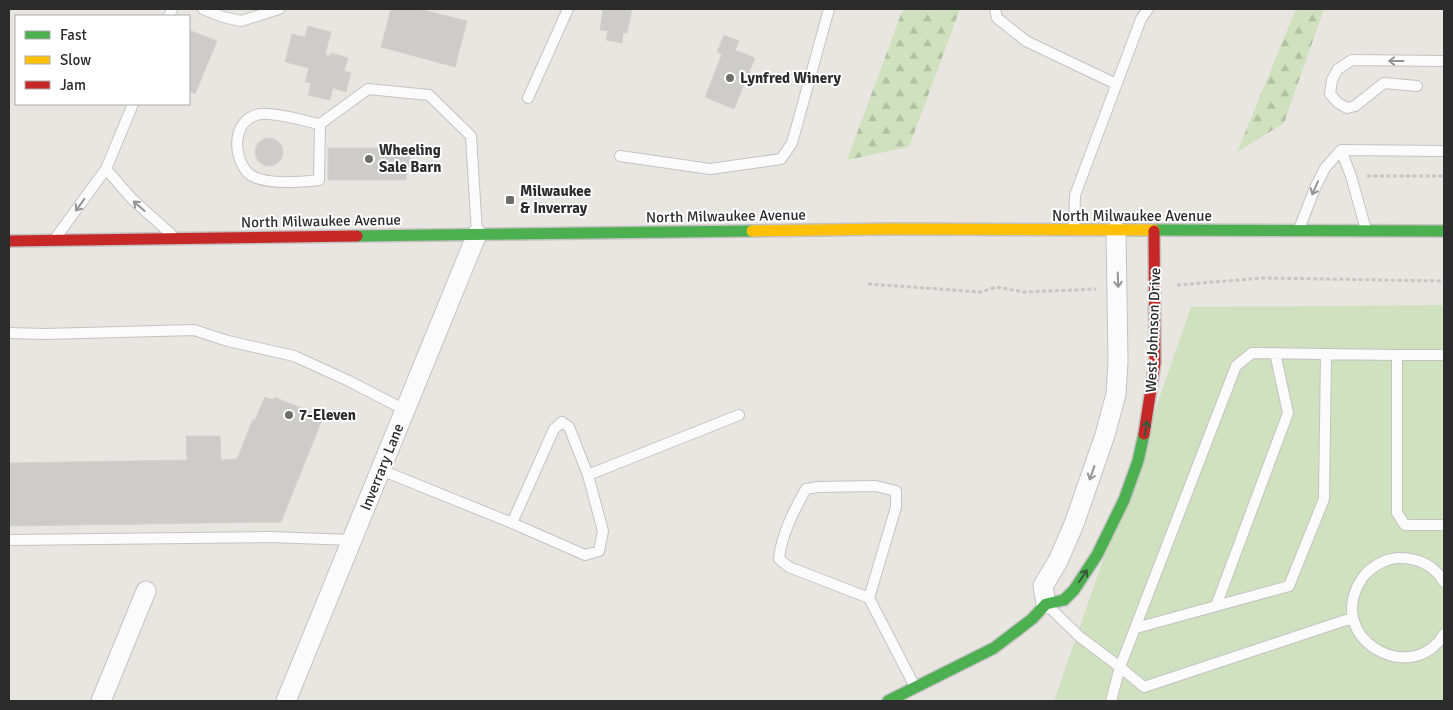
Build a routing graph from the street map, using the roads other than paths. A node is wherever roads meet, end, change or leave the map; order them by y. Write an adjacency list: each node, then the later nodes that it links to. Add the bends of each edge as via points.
1 (203, 9): 2 (lane, via 240,21)
2 (279, 9)
3 (568, 9): 10 (lane)
4 (829, 9): 15 (lane, via 792,143 781,159 710,169)
5 (995, 9): 8 (lane, via 997,18 1026,41)
6 (1148, 9): 8 (lane, via 1141,19)
7 (1444, 61): 9 (lane, one-way to 9, via 1352,60 1338,69 1330,94 1347,108 1355,106 1384,83)
8 (1116, 84): 17 (lane, via 1075,195)
9 (1417, 86)
10 (528, 98)
11 (133, 105): 16 (lane)
12 (320, 124): 12 (lane, via 260,114 250,118 238,131 236,147 241,161 249,173 260,178 277,182 319,180); 23 (lane, via 368,89 429,95 471,136)
13 (1341, 150): 14 (lane); 20 (lane, one-way to 20, via 1325,168); 21 (lane)
14 (1444, 151)
15 (620, 156)
16 (106, 169): 24 (lane, one-way to 16, via 132,199); 26 (lane, one-way to 26)
17 (1074, 230): 18 (main road, North Milwaukee Avenue); 23 (main road, North Milwaukee Avenue)
18 (1116, 231): 19 (main road, North Milwaukee Avenue); 43 (street, one-way to 43, via 1116,394 1074,524 1043,586)
19 (1154, 231): 20 (main road, North Milwaukee Avenue); 43 (main road, West Johnson Drive, one-way to 19, via 1064,600 1085,575 1117,516 1138,461 1155,363)
20 (1298, 231): 21 (main road, North Milwaukee Avenue)
21 (1366, 231): 22 (main road, North Milwaukee Avenue)
22 (1444, 231)
23 (477, 234): 24 (main road, North Milwaukee Avenue); 32 (street, Inverrary Lane)
24 (176, 238): 26 (main road, North Milwaukee Avenue)
25 (9, 241): 26 (main road, North Milwaukee Avenue)
26 (54, 241)
27 (9, 333): 32 (lane, via 194,330 294,356)
28 (1275, 353): 29 (lane); 44 (lane, via 1288,413); 46 (lane, via 1252,353 1236,366)
29 (1326, 354): 30 (lane); 44 (lane, via 1324,499 1289,586)
30 (1398, 355): 31 (lane); 37 (lane, via 1397,513 1405,524)
31 (1444, 355)
32 (405, 410): 34 (street, Inverrary Lane)
33 (739, 415): 35 (lane)
34 (381, 470): 36 (lane); 39 (street, Inverrary Lane)
35 (588, 475): 36 (lane, via 603,531 599,551 585,555); 36 (lane, via 569,428 562,422 554,429)
36 (512, 523)
37 (1444, 525)
38 (9, 540): 39 (lane, via 270,537)
39 (352, 540): 51 (street, Inverrary Lane)
40 (1444, 582): 45 (lane, via 1428,564 1412,558 1396,558 1381,563 1358,585)
41 (146, 591): 50 (street)
42 (868, 598): 42 (lane, via 789,567 779,559 806,489 876,486 896,491 896,507); 49 (lane)
43 (1046, 604): 48 (lane, via 1080,637); 49 (main road, West Johnson Drive, via 994,648)
44 (1216, 606): 46 (lane)
45 (1352, 618): 47 (lane, via 1369,645 1400,658 1431,648); 48 (lane, via 1144,687)
46 (1136, 628): 48 (lane)
47 (1444, 634)
48 (1120, 667): 53 (lane)
49 (915, 688): 52 (main road, West Johnson Drive)
50 (101, 701)
51 (286, 701)
52 (888, 701)
53 (1111, 701)

